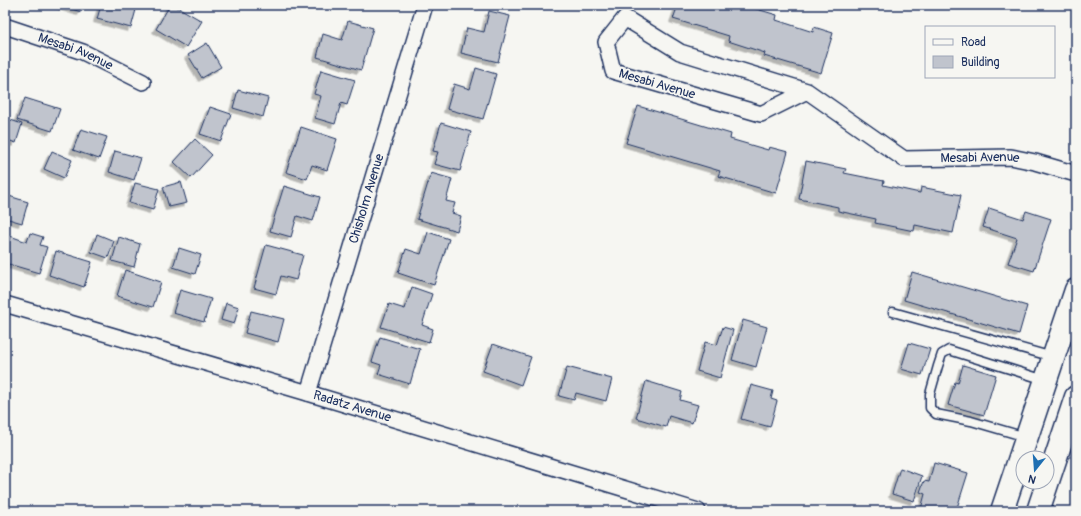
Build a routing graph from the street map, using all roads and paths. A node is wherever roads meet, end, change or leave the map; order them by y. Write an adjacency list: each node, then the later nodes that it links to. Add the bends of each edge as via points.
1 (425, 5): 11 (street, Chisholm Avenue)
2 (5, 26): 3 (street, Mesabi Avenue, via 83,52)
3 (143, 82)
4 (807, 91): 4 (street, Mesabi Avenue, via 680,52 625,18 606,42 613,71 761,114); 5 (street, Mesabi Avenue, via 904,159 1011,157)
5 (1076, 174)
6 (1076, 290): 9 (main road)
7 (5, 304): 11 (street, Radatz Avenue)
8 (893, 312): 9 (lane)
9 (1054, 357): 10 (main road)
10 (1046, 380): 13 (main road); 13 (lane, via 949,350 942,354 938,366 930,394 930,408 936,414)
11 (308, 393): 14 (street, Radatz Avenue)
12 (1076, 397): 16 (main road)
13 (1027, 437): 15 (main road)
14 (698, 511)
15 (1002, 511)
16 (1038, 511)

